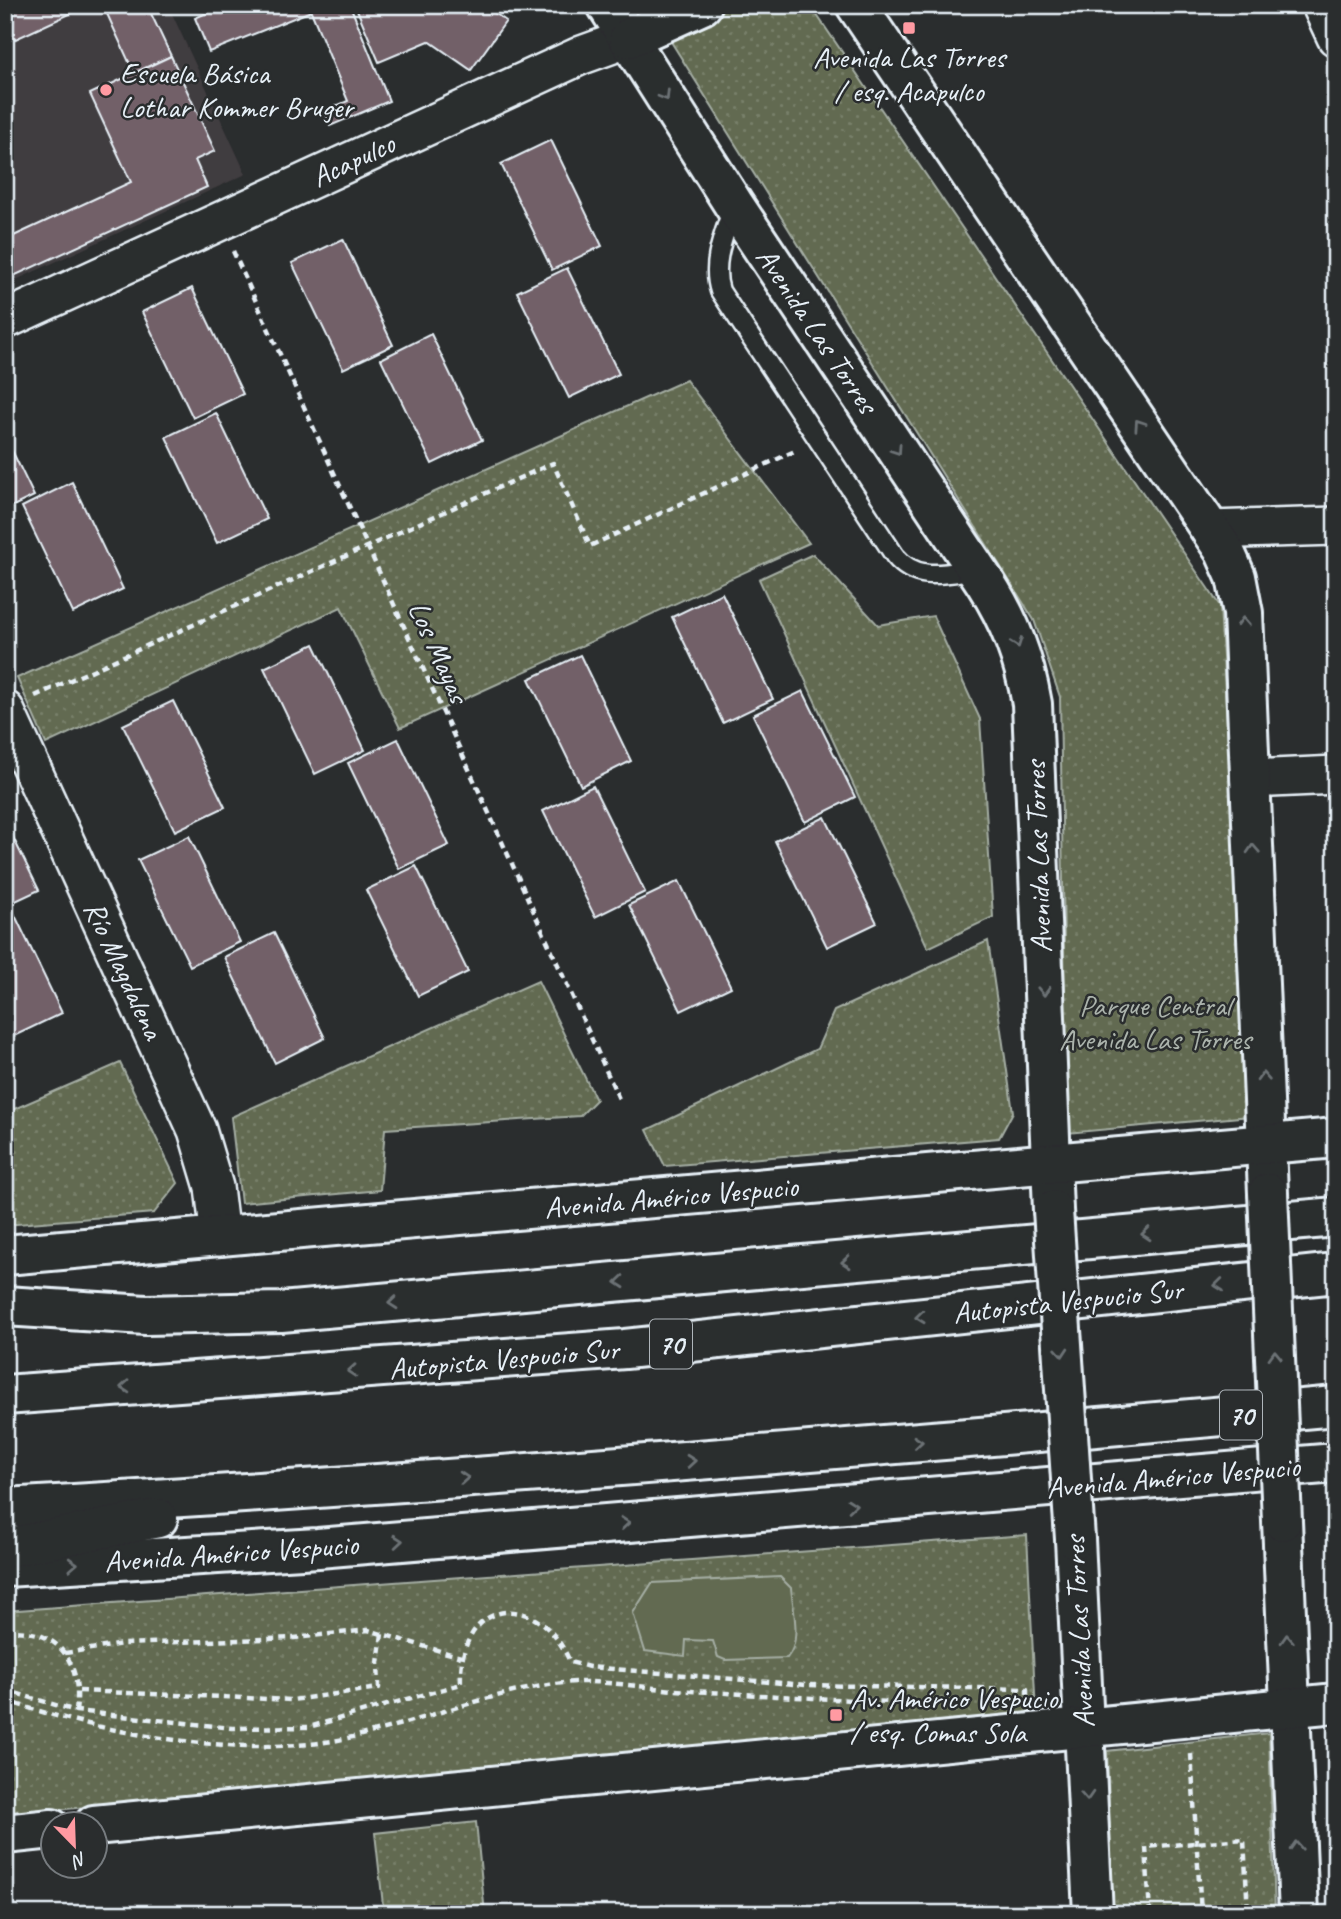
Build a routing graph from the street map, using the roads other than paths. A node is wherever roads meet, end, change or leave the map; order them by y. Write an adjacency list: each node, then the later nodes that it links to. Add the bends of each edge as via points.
1 (607, 5): 6 (main road, Avenida Las Torres)
2 (702, 5): 6 (main road, Acapulco)
3 (856, 5): 10 (main road, one-way to 3)
4 (1321, 5): 5 (street)
5 (1336, 37)
6 (629, 38): 7 (main road, Avenida Las Torres, one-way to 7); 8 (street, Acapulco, via 582,55)
7 (734, 205): 11 (main road, Avenida Las Torres, one-way to 11); 11 (lane, via 717,258 716,280 817,440 903,565 930,575)
8 (5, 320)
9 (1336, 526): 10 (street)
10 (1210, 530): 14 (main road, one-way to 10, via 1240,594 1231,563)
11 (976, 569): 17 (main road, Avenida Las Torres, one-way to 17, via 1011,627 1032,704)
12 (18, 704): 19 (street, Río Magdalena, via 197,1130 210,1168)
13 (1336, 775): 14 (street)
14 (1250, 779): 16 (main road, one-way to 14)
15 (1336, 1138): 16 (main road, Avenida Américo Vespucio)
16 (1266, 1145): 17 (main road, Avenida Américo Vespucio); 31 (main road, one-way to 16, bridge)
17 (1051, 1162): 19 (main road, Avenida Américo Vespucio); 32 (main road, Avenida Las Torres, one-way to 32, bridge)
18 (1336, 1217): 22 (main road, one-way to 22, via 281,1312 146,1315)
19 (220, 1237): 20 (main road, Avenida Américo Vespucio)
20 (5, 1255)
21 (1336, 1273): 23 (main road, Autopista Vespucio Sur / 70, one-way to 23, via 625,1349)
22 (5, 1306)
23 (5, 1395)
24 (1336, 1406): 26 (main road, 70, one-way to 24, via 690,1462)
25 (1336, 1463): 29 (main road, Avenida Américo Vespucio, one-way to 25, via 480,1535)
26 (274, 1492): 27 (main road, 70); 28 (main road)
27 (5, 1508)
28 (5, 1548)
29 (5, 1567)
30 (1336, 1703): 31 (main road)
31 (1290, 1707): 32 (main road); 37 (main road, one-way to 31)
32 (1084, 1728): 33 (main road, via 1036,1718); 36 (main road, Avenida Las Torres, one-way to 36)
33 (108, 1823)
34 (38, 1830): 35 (main road)
35 (5, 1834)
36 (1093, 1914)
37 (1299, 1914)

